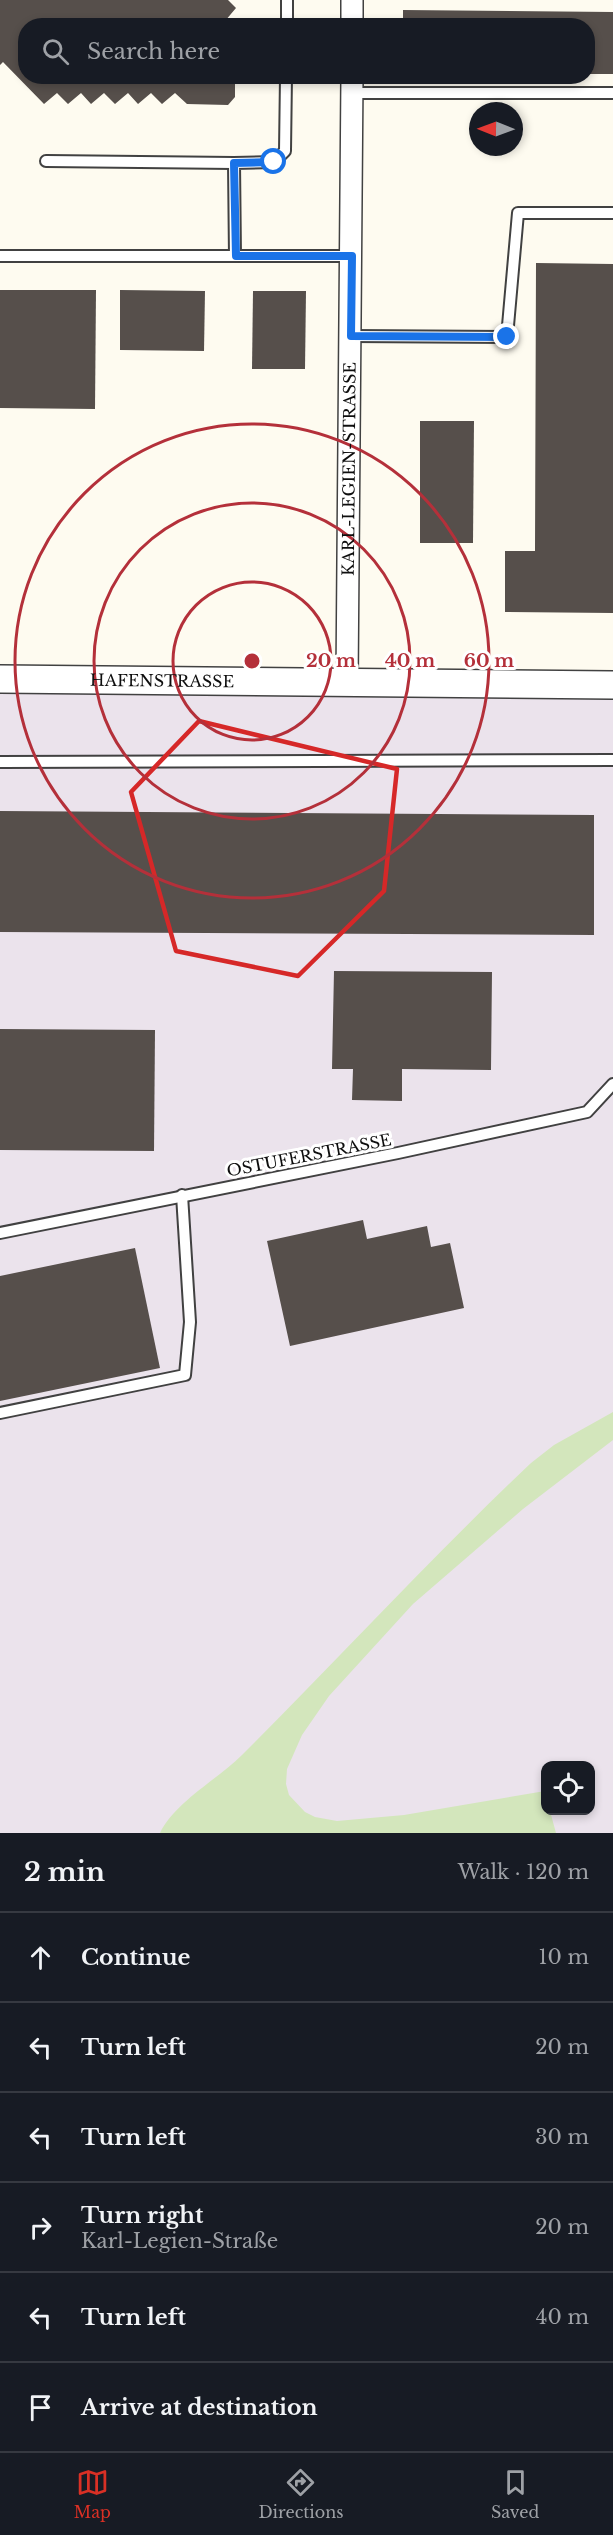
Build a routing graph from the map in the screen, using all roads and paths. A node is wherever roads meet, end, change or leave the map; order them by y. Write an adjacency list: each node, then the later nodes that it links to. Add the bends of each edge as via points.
1 (287, 0): 3 (lane)
2 (352, 0): 4 (street)
3 (287, 18)
4 (352, 18)
5 (286, 84): 9 (lane, via 285,151 274,162)
6 (352, 85): 7 (lane); 13 (street, KARL-LEGIEN-STRASSE)
7 (613, 93)
8 (46, 161): 9 (lane)
9 (234, 163): 12 (lane)
10 (613, 213): 14 (lane, via 518,213 507,337)
11 (0, 256): 12 (lane)
12 (236, 256): 13 (lane)
13 (352, 256): 14 (street, KARL-LEGIEN-STRASSE)
14 (351, 336): 16 (street, KARL-LEGIEN-STRASSE)
15 (0, 679): 16 (street, HAFENSTRASSE)
16 (347, 682): 17 (street, HAFENSTRASSE)
17 (613, 685)
18 (613, 760): 19 (lane)
19 (0, 762)
20 (613, 1084): 21 (lane, OSTUFERSTRASSE, via 587,1112)
21 (182, 1195): 22 (lane, OSTUFERSTRASSE); 23 (lane, via 190,1322 185,1375)
22 (0, 1233)
23 (0, 1413)

